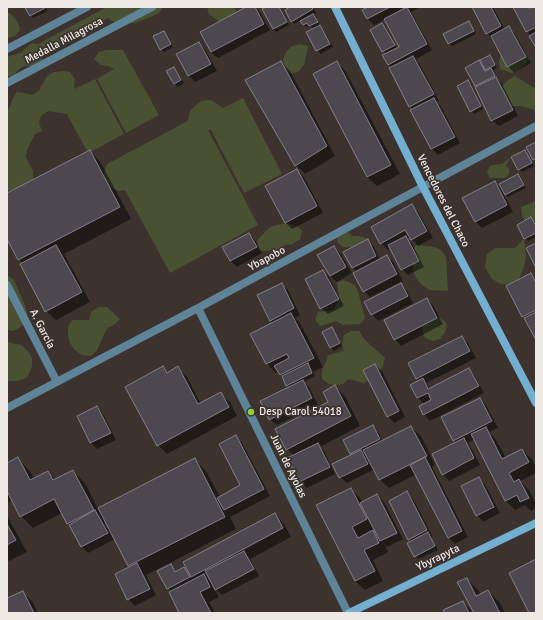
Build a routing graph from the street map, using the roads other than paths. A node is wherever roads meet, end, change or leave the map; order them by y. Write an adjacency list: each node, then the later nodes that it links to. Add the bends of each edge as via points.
1 (87, 7): 4 (street, Medalla Milagrosa)
2 (152, 7): 5 (street, Medalla Milagrosa)
3 (335, 7): 7 (street, Vencedores del Chaco)
4 (7, 49)
5 (7, 84)
6 (536, 126): 7 (street, Ybapobo)
7 (423, 187): 9 (street, Ybapobo); 11 (street, Vencedores del Chaco)
8 (7, 285): 10 (street, A. García)
9 (198, 308): 10 (street, Ybapobo); 14 (street, Juan de Ayolas)
10 (57, 382): 12 (street, Ybapobo)
11 (536, 403)
12 (7, 408)
13 (536, 524): 14 (street, Ybyrapyta)
14 (348, 613)

